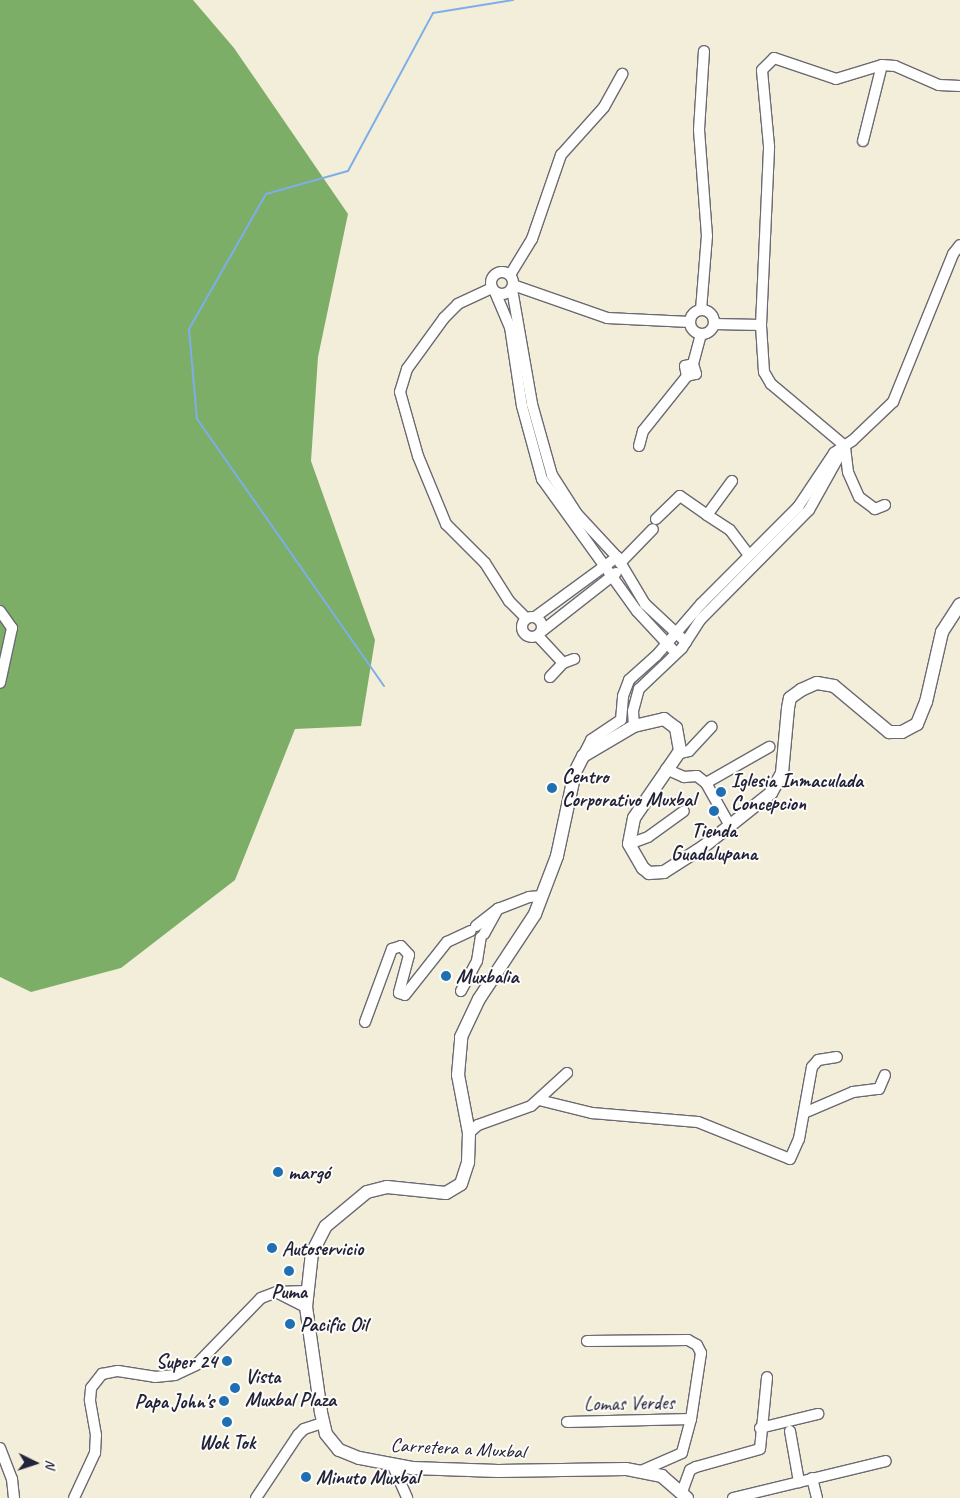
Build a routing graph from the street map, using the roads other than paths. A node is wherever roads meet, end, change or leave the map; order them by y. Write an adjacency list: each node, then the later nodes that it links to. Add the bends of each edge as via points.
1 (704, 52): 9 (street, via 699,130 707,236)
2 (882, 66): 4 (street, via 907,69 939,85); 5 (street); 12 (street, via 836,79 774,58 764,66 761,86 769,146)
3 (622, 74): 7 (street, via 604,107 561,155 532,239)
4 (960, 86)
5 (863, 142)
6 (960, 244): 15 (street, via 953,254 893,402)
7 (512, 283): 8 (street, via 502,294); 8 (street, via 504,271 494,274); 10 (street, via 607,318); 20 (street, via 532,404 552,475 576,514)
8 (493, 290): 21 (street, via 510,327 522,406 542,479); 25 (street, via 458,304 444,318 407,369 400,392 418,456 446,524 485,563 508,601)
9 (701, 310): 10 (street, via 692,315); 11 (street, via 710,314)
10 (690, 322): 13 (street, via 694,332)
11 (714, 324): 12 (street); 13 (street, via 711,330)
12 (761, 325): 15 (street, via 763,365 767,378)
13 (701, 334): 14 (street, via 693,364 696,374 687,376 643,431)
14 (639, 446)
15 (845, 446): 17 (street, via 848,472 859,497 875,509); 19 (street, via 828,461 798,507); 28 (street, via 809,510 702,619)
16 (732, 482): 18 (street)
17 (885, 505)
18 (707, 515): 19 (street, via 730,530); 20 (street, via 680,496)
19 (749, 555): 26 (street)
20 (620, 563): 21 (street); 22 (street); 26 (street, via 645,604)
21 (604, 565): 22 (street); 25 (street)
22 (612, 576): 27 (street); 29 (street)
23 (960, 604): 43 (main road, via 942,632 926,702 917,724 902,732 889,732 834,686 817,683 801,690 790,698 780,780 766,799)
24 (0, 611): 34 (street, via 12,628)
25 (531, 618): 27 (street, via 542,624); 27 (street, via 523,624 525,634)
26 (674, 633): 28 (street); 29 (street)
27 (540, 634): 32 (street)
28 (686, 642): 30 (street)
29 (665, 644): 30 (street); 39 (street, via 629,680 623,696 621,720 591,740)
30 (675, 652): 35 (street, via 639,688 633,711)
31 (574, 659): 32 (street)
32 (563, 663): 33 (street)
33 (550, 676)
34 (0, 683)
35 (634, 726): 38 (main road, via 656,720 671,723 678,734); 39 (main road)
36 (711, 727): 38 (street, via 689,751)
37 (769, 747): 41 (street)
38 (677, 754): 40 (main road)
39 (583, 756): 45 (main road, Carretera a Muxbal, via 575,772 557,856)
40 (666, 769): 41 (street, via 684,777 696,776); 44 (main road, via 634,818)
41 (706, 783): 43 (street)
42 (684, 811): 44 (street, via 648,837)
43 (729, 824): 44 (main road, via 688,859 657,874 643,868)
44 (629, 844)
45 (542, 896): 46 (street, via 529,897); 56 (main road, Carretera a Muxbal, via 517,945 479,999 461,1037 458,1075)
46 (498, 909): 47 (street); 48 (street)
47 (474, 928): 48 (street, via 475,937); 50 (street, via 447,942 405,995 399,993 409,956 402,946 392,949)
48 (483, 935): 49 (street, via 477,961)
49 (461, 990)
50 (365, 1022)
51 (837, 1057): 55 (street, via 815,1063)
52 (567, 1073): 54 (street)
53 (885, 1075): 55 (street, via 879,1089 853,1092)
54 (540, 1100): 55 (street, via 592,1113 698,1122 790,1159 796,1152); 56 (street, via 525,1110 478,1125)
55 (804, 1113)
56 (469, 1133): 57 (main road, Carretera a Muxbal, via 465,1177 456,1189 439,1194 383,1188 360,1196 342,1211 315,1244)
57 (306, 1291): 58 (street); 59 (main road, Carretera a Muxbal)
58 (277, 1292): 59 (street); 78 (street, via 261,1298 200,1361 175,1375 155,1377 111,1372 96,1380 90,1400 96,1435 95,1453)
59 (306, 1307): 65 (main road, Carretera a Muxbal)
60 (587, 1341): 63 (street, Lomas Verdes, via 688,1340 697,1345 702,1362)
61 (767, 1378): 66 (street)
62 (818, 1414): 66 (street)
63 (691, 1420): 64 (street, Lomas Verdes); 68 (street, Lomas Verdes)
64 (567, 1422)
65 (323, 1423): 71 (main road, Carretera a Muxbal, via 330,1442 342,1452); 79 (street, via 304,1429 298,1435)
66 (760, 1428): 76 (street, via 758,1451 690,1470)
67 (790, 1431): 75 (street)
68 (685, 1447): 72 (street); 73 (street, via 675,1459)
69 (0, 1448): 77 (street, via 12,1479)
70 (886, 1461): 74 (street)
71 (393, 1466): 72 (main road, Carretera a Muxbal, via 469,1471); 80 (street)
72 (626, 1469): 73 (main road, Carretera a Muxbal)
73 (641, 1471): 76 (main road, Carretera a Muxbal, via 662,1476)
74 (812, 1478): 75 (street); 82 (street)
75 (799, 1482): 81 (street)
76 (685, 1495)
77 (14, 1498)
78 (74, 1498)
79 (256, 1498)
80 (407, 1498)
81 (732, 1498)
82 (817, 1498)

